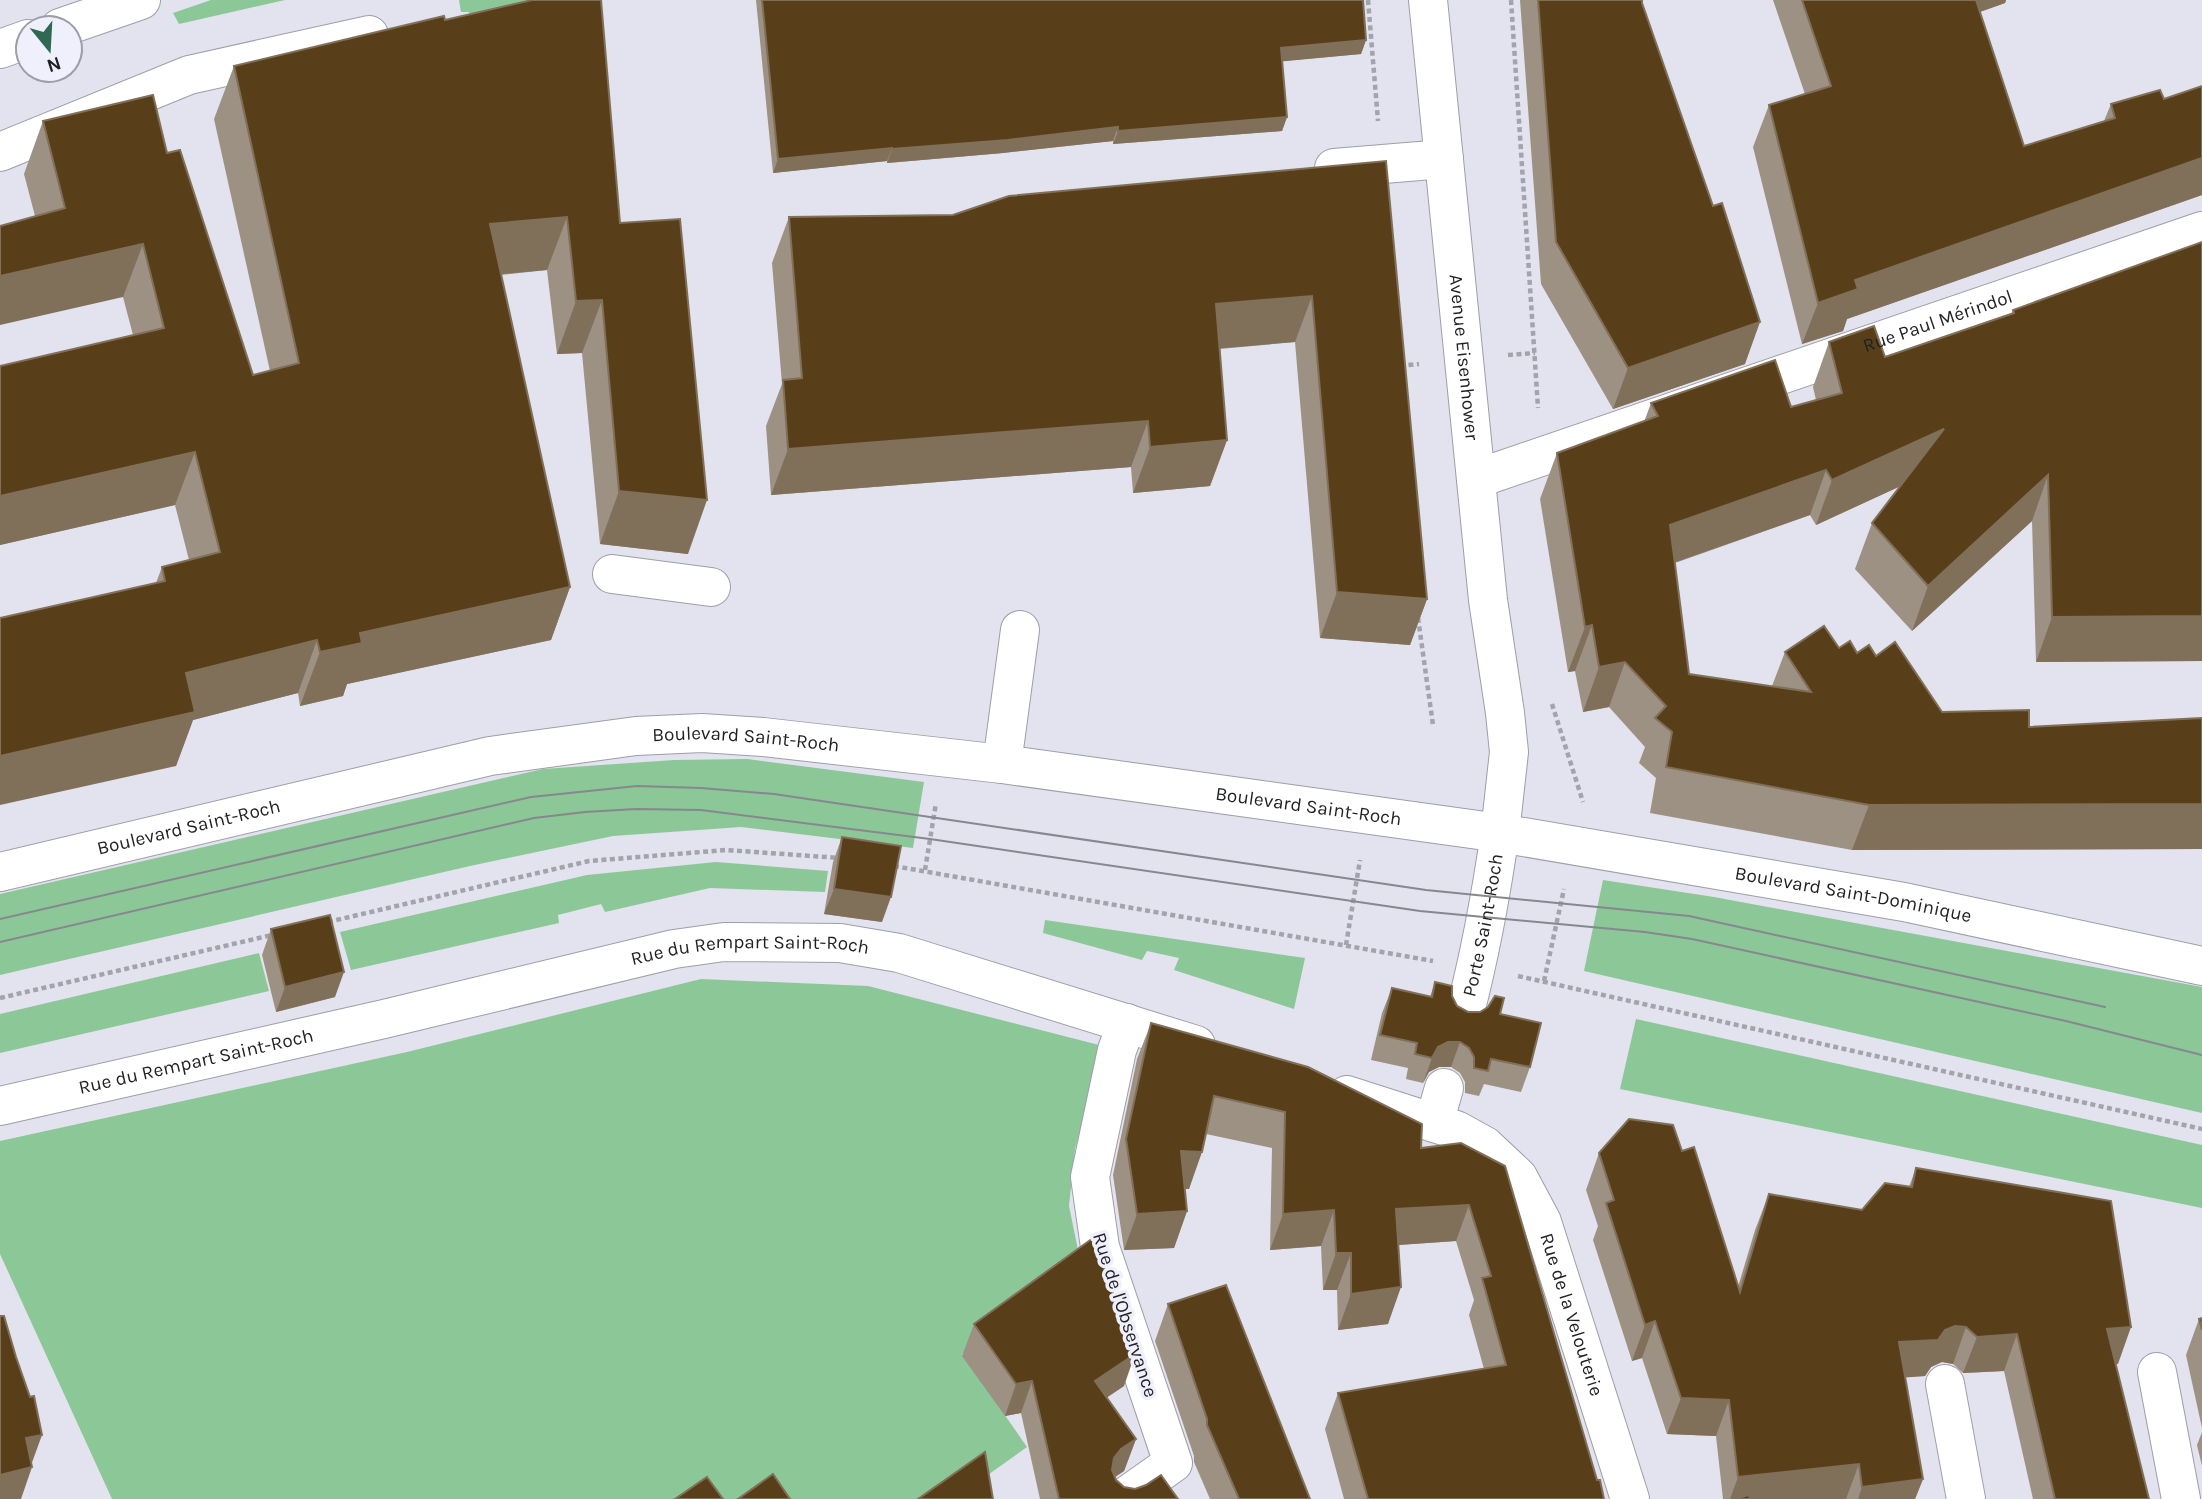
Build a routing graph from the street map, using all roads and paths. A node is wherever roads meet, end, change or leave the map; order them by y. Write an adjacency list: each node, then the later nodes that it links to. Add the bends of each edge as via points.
1 (141, 0): 5 (street)
2 (1368, 0): 9 (path)
3 (1428, 0): 8 (street, Avenue Eisenhower)
4 (1511, 0): 12 (path)
5 (84, 20)
6 (397, 28): 7 (street, via 189,75)
7 (0, 152)
8 (1444, 159): 9 (street); 13 (street, Avenue Eisenhower)
9 (1382, 164): 10 (street)
10 (1305, 171)
11 (2202, 231): 13 (street, Rue Paul Mérindol)
12 (1538, 408)
13 (1476, 479): 19 (street, Avenue Eisenhower)
14 (612, 574): 15 (street)
15 (711, 587)
16 (1417, 607): 20 (path)
17 (1020, 630): 21 (street)
18 (1551, 695): 22 (path)
19 (1506, 713): 24 (street, Porte Saint-Roch, via 1508,752)
20 (1433, 725)
21 (1002, 764): 24 (street, Boulevard Saint-Roch); 28 (street, Boulevard Saint-Roch, via 762,737 702,733 636,736 490,756)
22 (1583, 800)
23 (936, 803): 27 (path)
24 (1500, 833): 31 (street, Boulevard Saint-Dominique, via 1904,902); 32 (street, Porte Saint-Roch)
25 (852, 860): 29 (path, via 726,850 589,861)
26 (891, 865): 27 (path)
27 (925, 870): 32 (path)
28 (0, 872)
29 (321, 923)
30 (281, 933): 33 (path)
31 (2202, 966)
32 (1476, 969): 34 (street, Porte Saint-Roch); 39 (path)
33 (0, 998)
34 (1464, 1016)
35 (1128, 1023): 36 (street, Rue du Rempart Saint-Roch); 38 (street, Rue du Rempart Saint-Roch, via 899,953 840,943 724,942 674,949); 42 (street, Rue de l'Observance, via 1117,1050 1090,1177 1100,1247 1173,1463)
36 (1230, 1056)
37 (1319, 1086): 43 (street, Rue de la Velouterie, via 1439,1106 1456,1130 1485,1146 1518,1177 1542,1222)
38 (0, 1106)
39 (2202, 1129)
40 (2157, 1372): 45 (street)
41 (1945, 1384): 44 (street)
42 (1122, 1499)
43 (1630, 1499)
44 (1966, 1499)
45 (2181, 1499)

